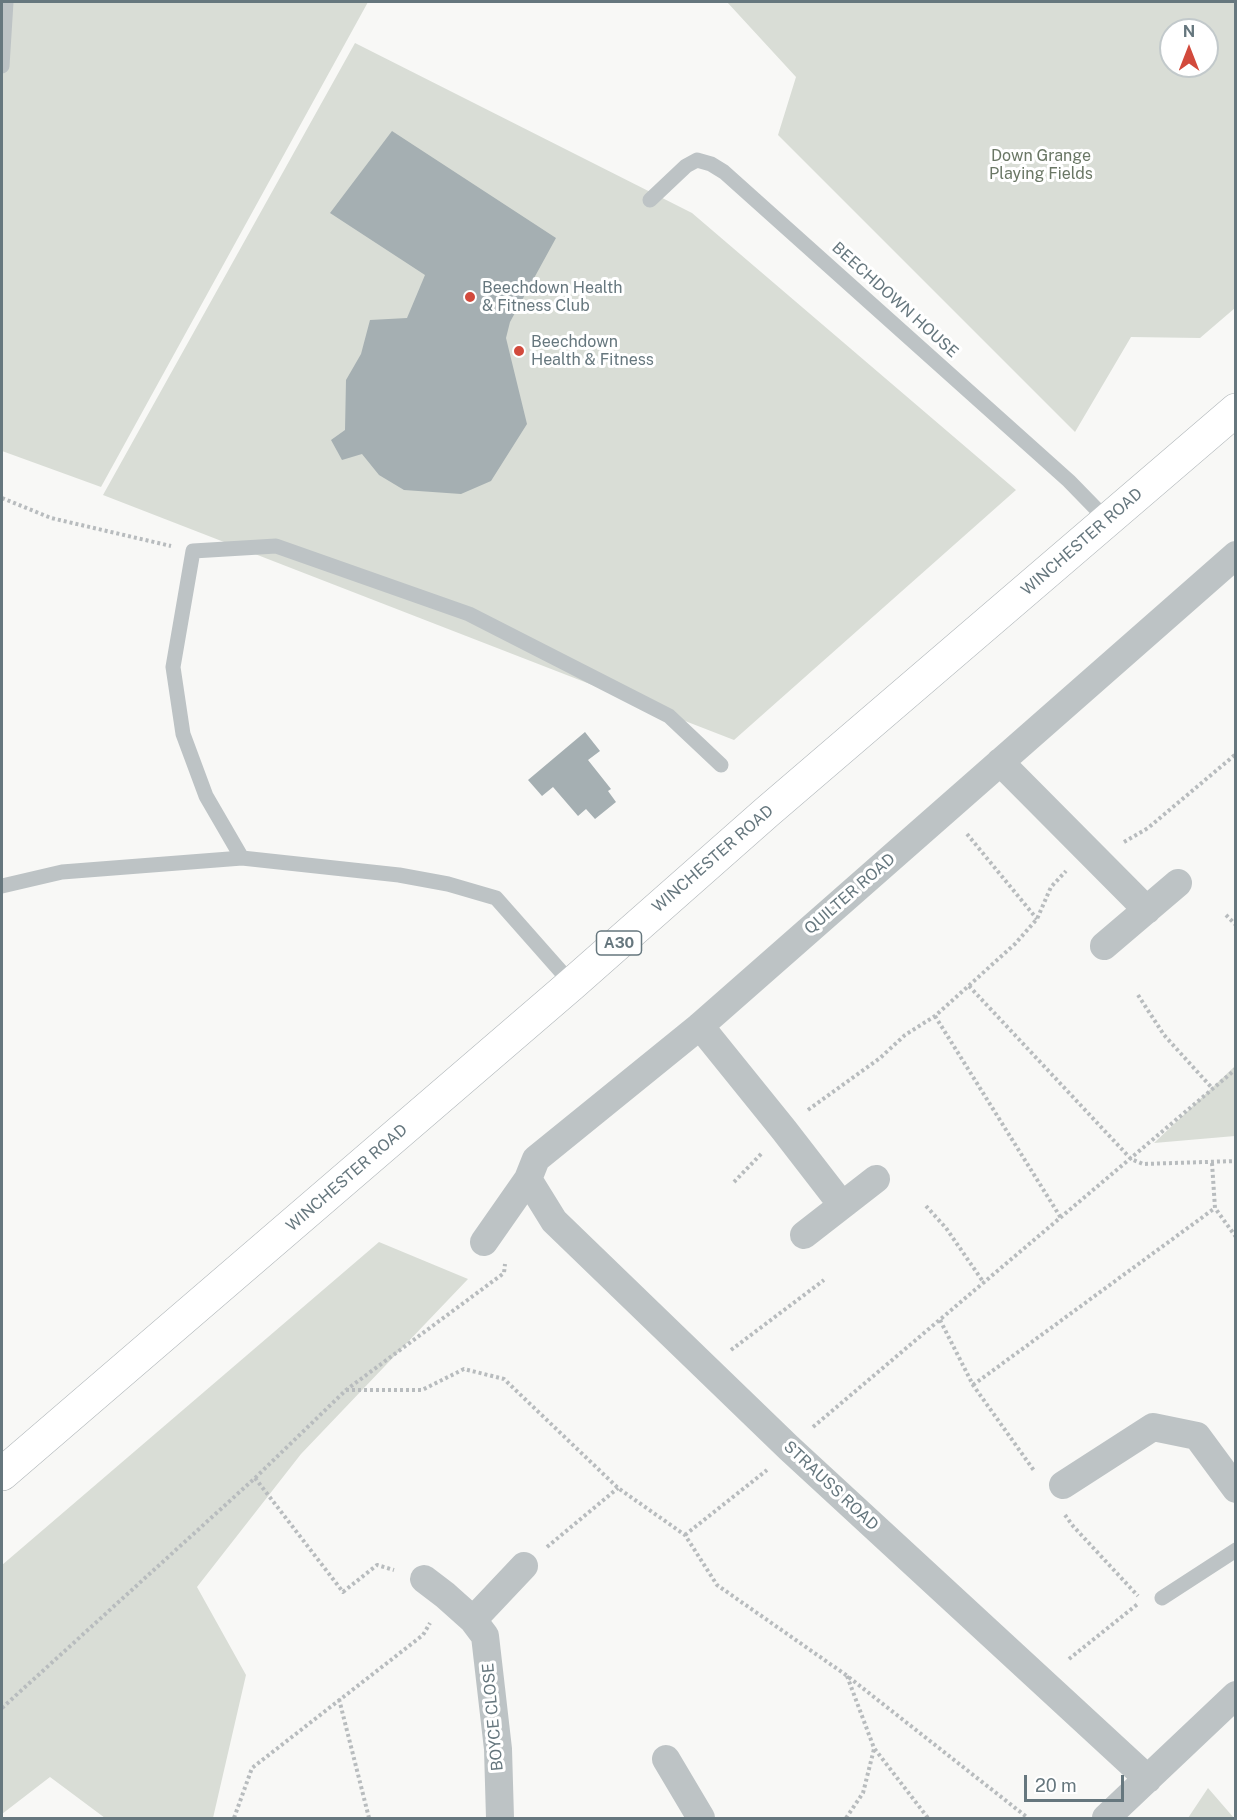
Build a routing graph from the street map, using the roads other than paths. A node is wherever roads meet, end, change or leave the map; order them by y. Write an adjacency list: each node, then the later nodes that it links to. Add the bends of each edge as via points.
1 (6, 2): 2 (lane)
2 (2, 66)
3 (650, 201): 5 (lane, BEECHDOWN HOUSE, via 686,166 698,160 724,172 1069,481)
4 (1236, 410): 5 (main road, WINCHESTER ROAD / A30)
5 (1107, 520): 14 (main road, WINCHESTER ROAD / A30)
6 (1236, 555): 7 (street, QUILTER ROAD)
7 (1000, 762): 12 (street); 15 (street, QUILTER ROAD)
8 (722, 765): 9 (lane, via 669,716 469,614 276,546 193,551 173,667 183,734 206,796)
9 (242, 858): 11 (lane, via 62,872); 14 (lane, via 399,875 496,898)
10 (1178, 884): 12 (street)
11 (2, 886)
12 (1147, 910): 13 (street)
13 (1104, 946)
14 (572, 984): 21 (main road, WINCHESTER ROAD / A30)
15 (700, 1026): 16 (street, QUILTER ROAD, via 536,1159); 18 (street)
16 (528, 1179): 20 (street, QUILTER ROAD); 31 (street, STRAUSS ROAD, via 554,1221 789,1448)
17 (876, 1179): 18 (street)
18 (842, 1205): 19 (street)
19 (804, 1235)
20 (484, 1242)
21 (2, 1474)
22 (1236, 1489): 23 (street, via 1197,1436 1153,1427)
23 (1055, 1491)
24 (1236, 1550): 27 (lane)
25 (524, 1566): 28 (street)
26 (434, 1587): 28 (street, BOYCE CLOSE)
27 (1162, 1598)
28 (472, 1620): 33 (street, BOYCE CLOSE, via 485,1636 498,1749)
29 (1236, 1695): 31 (street)
30 (666, 1759): 32 (street)
31 (1148, 1779): 34 (street)
32 (696, 1817)
33 (500, 1818)
34 (1106, 1818)

